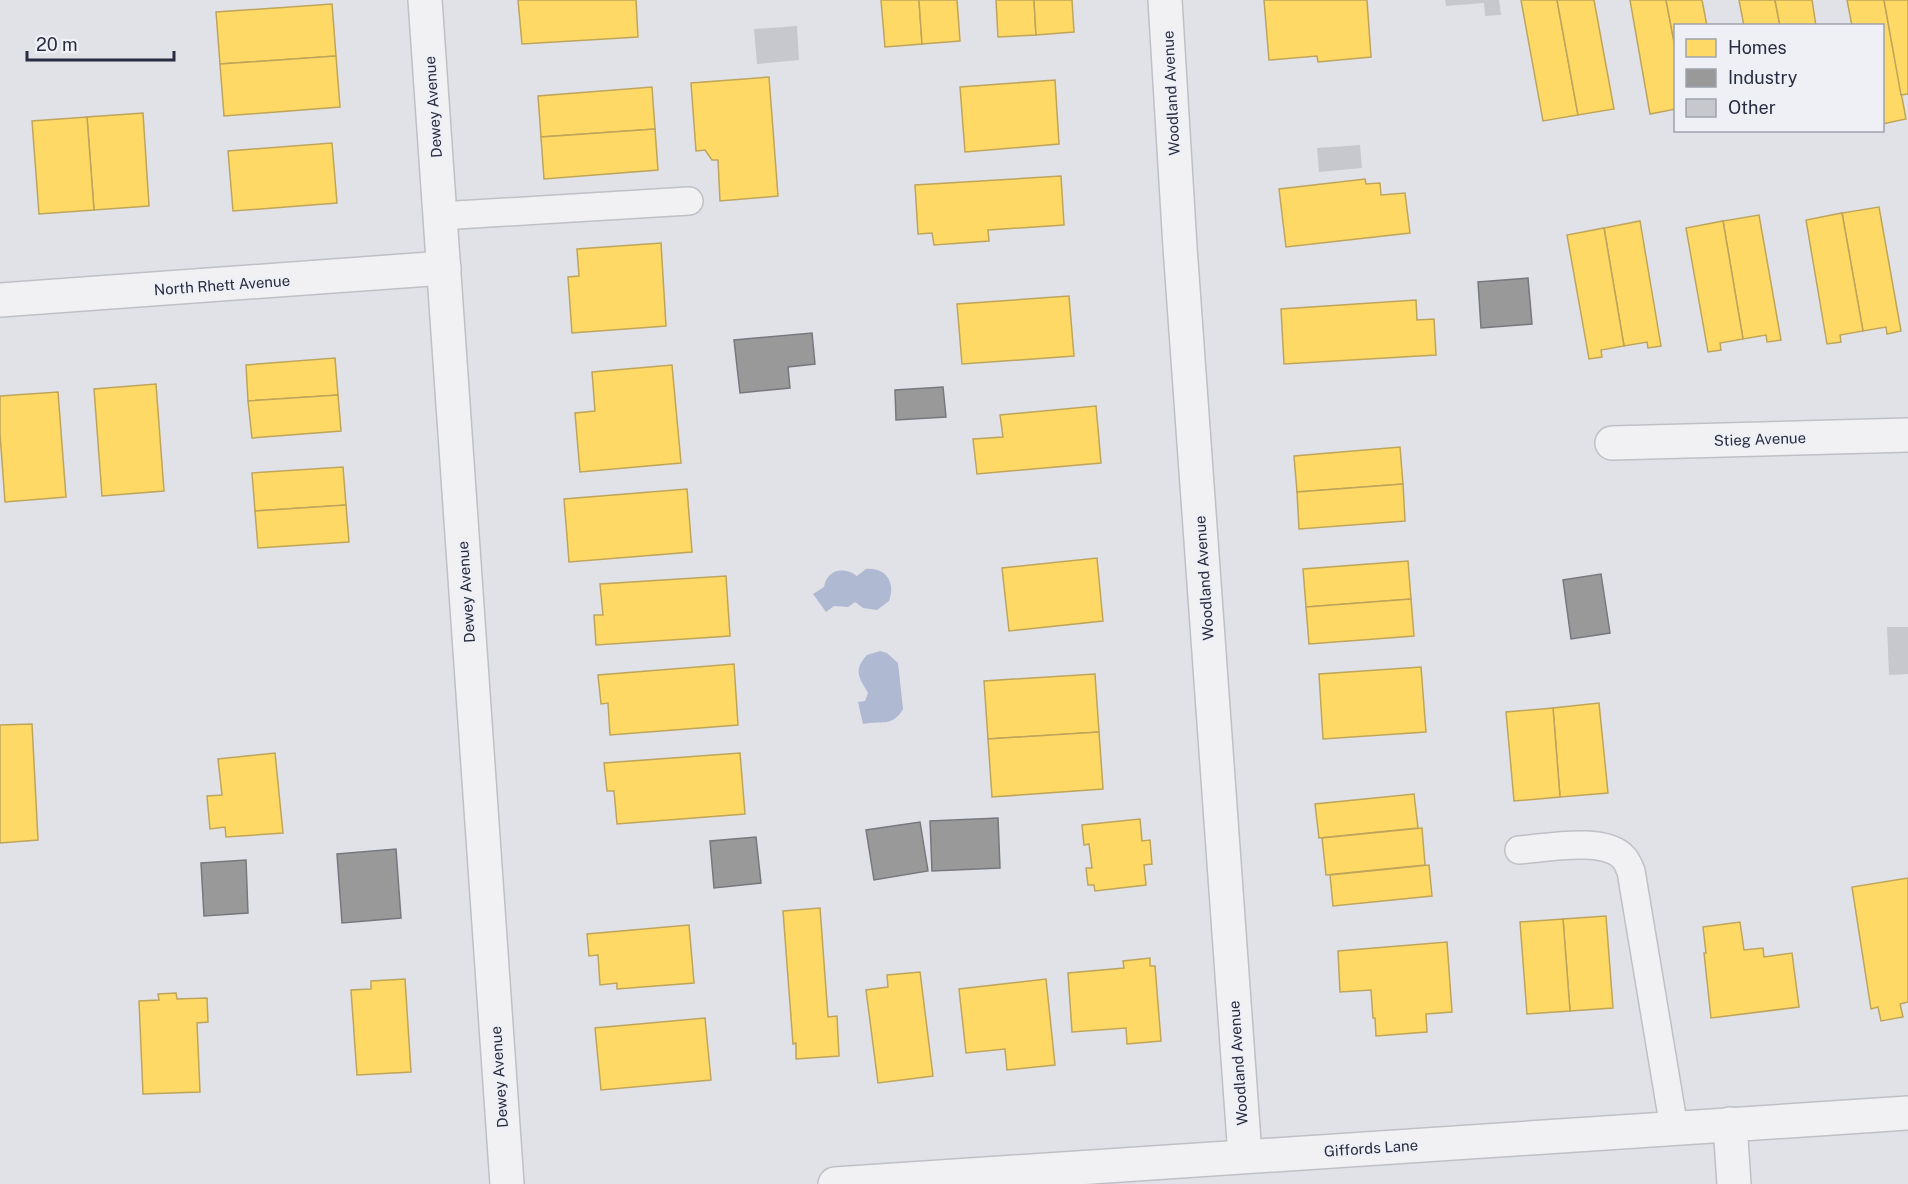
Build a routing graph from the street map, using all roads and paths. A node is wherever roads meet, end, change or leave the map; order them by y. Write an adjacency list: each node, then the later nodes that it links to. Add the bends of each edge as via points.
1 (425, 0): 4 (street, Dewey Avenue)
2 (1165, 0): 13 (street, Woodland Avenue)
3 (689, 201): 4 (lane)
4 (440, 216): 5 (street, Dewey Avenue)
5 (444, 268): 6 (street, North Rhett Avenue); 14 (street, Dewey Avenue)
6 (0, 300)
7 (1908, 435): 8 (street, Stieg Avenue)
8 (1612, 443)
9 (1519, 850): 12 (lane, via 1592,845 1625,858 1631,871)
10 (1908, 1113): 11 (street, Giffords Lane)
11 (1730, 1124): 12 (street, Giffords Lane); 16 (street)
12 (1674, 1128): 13 (street, Giffords Lane)
13 (1245, 1156): 15 (street, Giffords Lane)
14 (507, 1184)
15 (835, 1184)
16 (1734, 1184)

